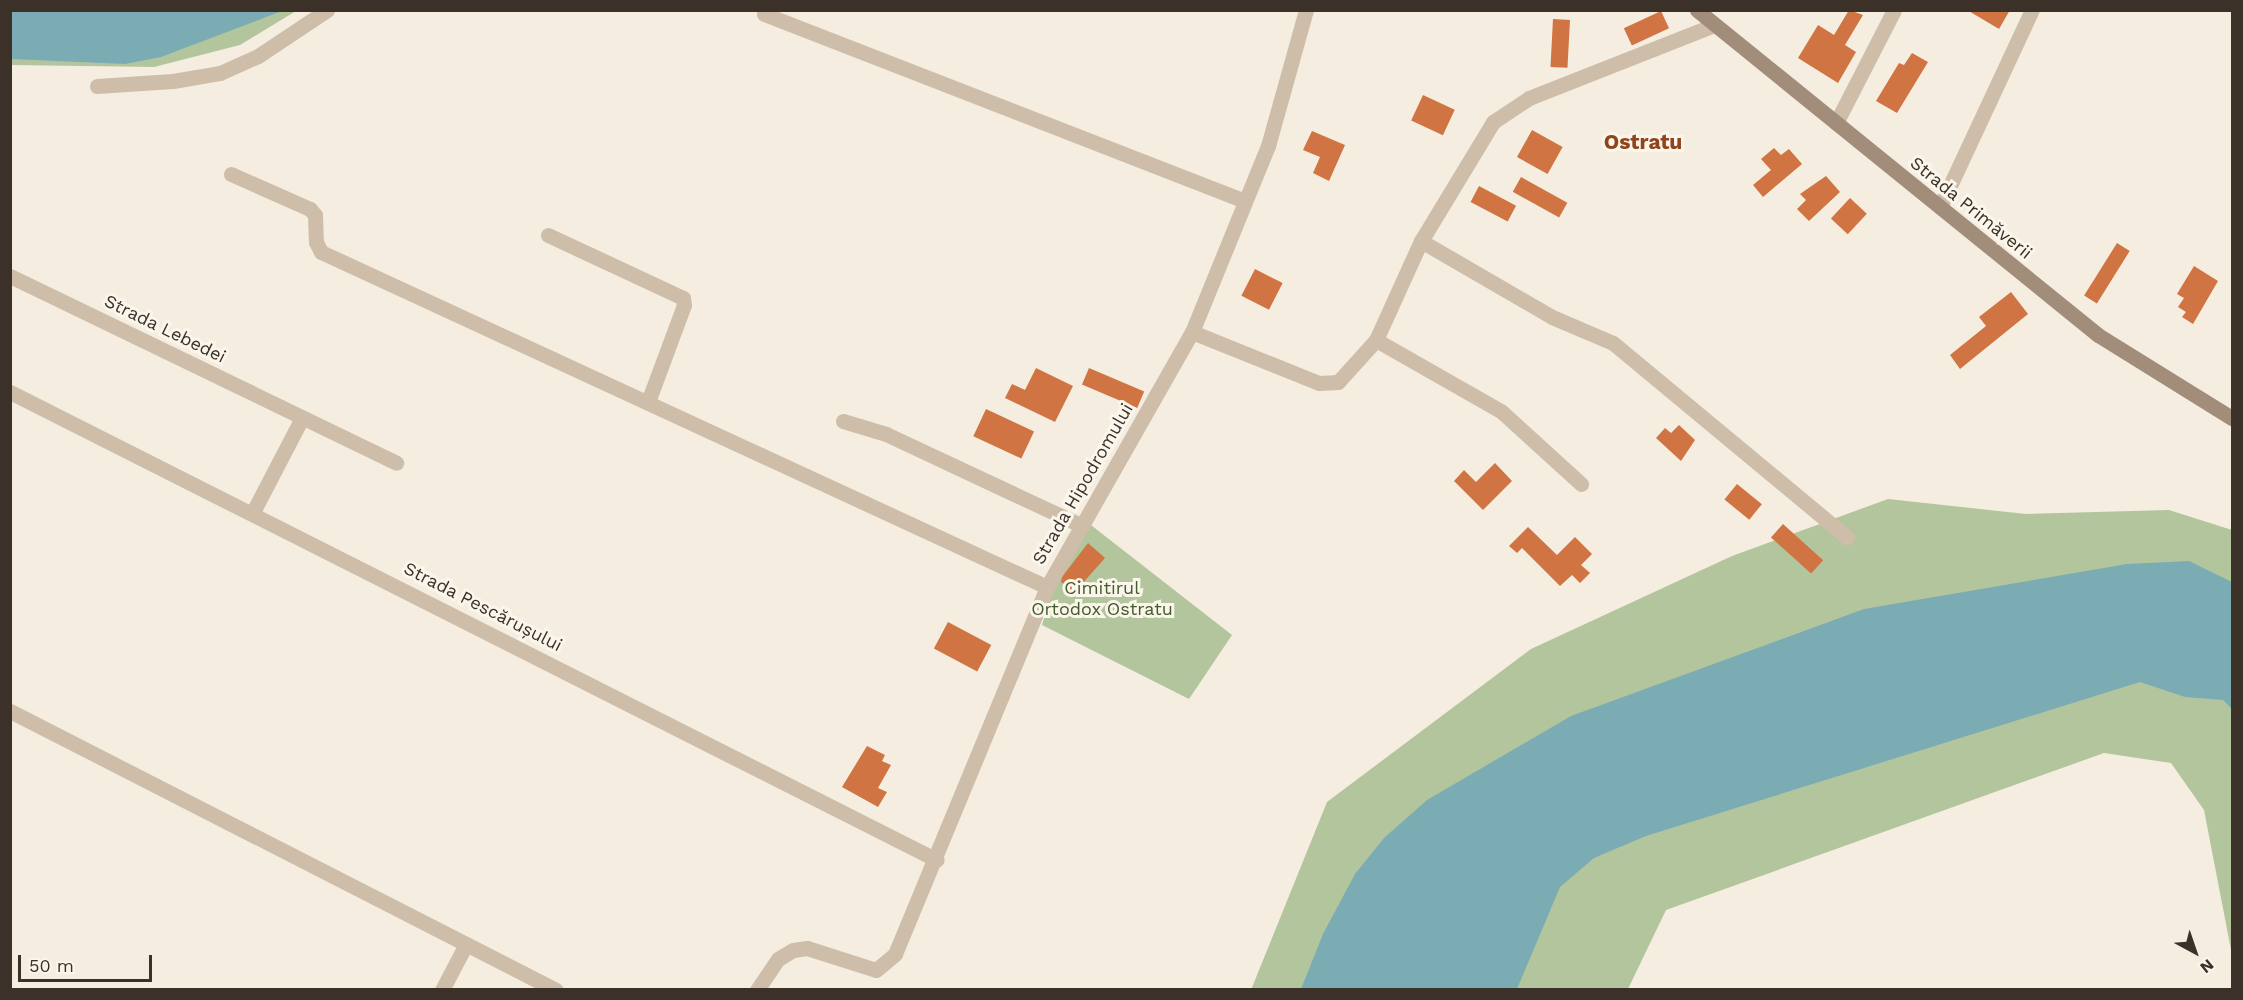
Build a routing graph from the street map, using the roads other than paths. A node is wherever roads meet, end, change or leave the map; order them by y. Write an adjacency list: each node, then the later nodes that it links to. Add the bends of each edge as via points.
1 (327, 10): 8 (street, via 258,56 220,73 173,81)
2 (1306, 10): 11 (street, Strada Hipodromului, via 1268,146)
3 (1697, 10): 7 (main road, Strada Primăverii)
4 (1894, 10): 9 (street)
5 (2032, 10): 12 (street)
6 (764, 14): 11 (street)
7 (1714, 25): 9 (main road, Strada Primăverii); 14 (street, via 1528,98 1510,109 1493,122)
8 (97, 86)
9 (1836, 123): 12 (main road, Strada Primăverii)
10 (231, 174): 19 (street, via 310,209 315,215 316,242 321,252)
11 (1245, 201): 16 (street, Strada Hipodromului)
12 (1940, 207): 20 (main road, Strada Primăverii, via 2098,335)
13 (548, 235): 19 (street, via 683,298 684,305)
14 (1421, 241): 17 (street); 27 (street, via 1552,317 1613,342)
15 (10, 276): 21 (street, Strada Lebedei)
16 (1192, 332): 17 (street, via 1319,382 1338,382); 26 (street, Strada Hipodromului)
17 (1376, 340): 24 (street, via 1502,412)
18 (10, 392): 25 (street, Strada Pescărușului)
19 (648, 402): 28 (street)
20 (2232, 417)
21 (302, 418): 23 (street, Strada Lebedei); 25 (street)
22 (843, 421): 26 (street, via 886,434)
23 (396, 463)
24 (1581, 484)
25 (254, 512): 30 (street, Strada Pescărușului)
26 (1082, 526): 28 (street, Strada Hipodromului)
27 (1847, 537)
28 (1047, 587): 30 (street, Strada Hipodromului)
29 (10, 711): 31 (street)
30 (937, 860): 34 (street, Strada Hipodromului, via 889,963 876,970 807,948 793,950 778,959)
31 (466, 944): 32 (street); 33 (street)
32 (442, 990)
33 (556, 990)
34 (758, 990)

